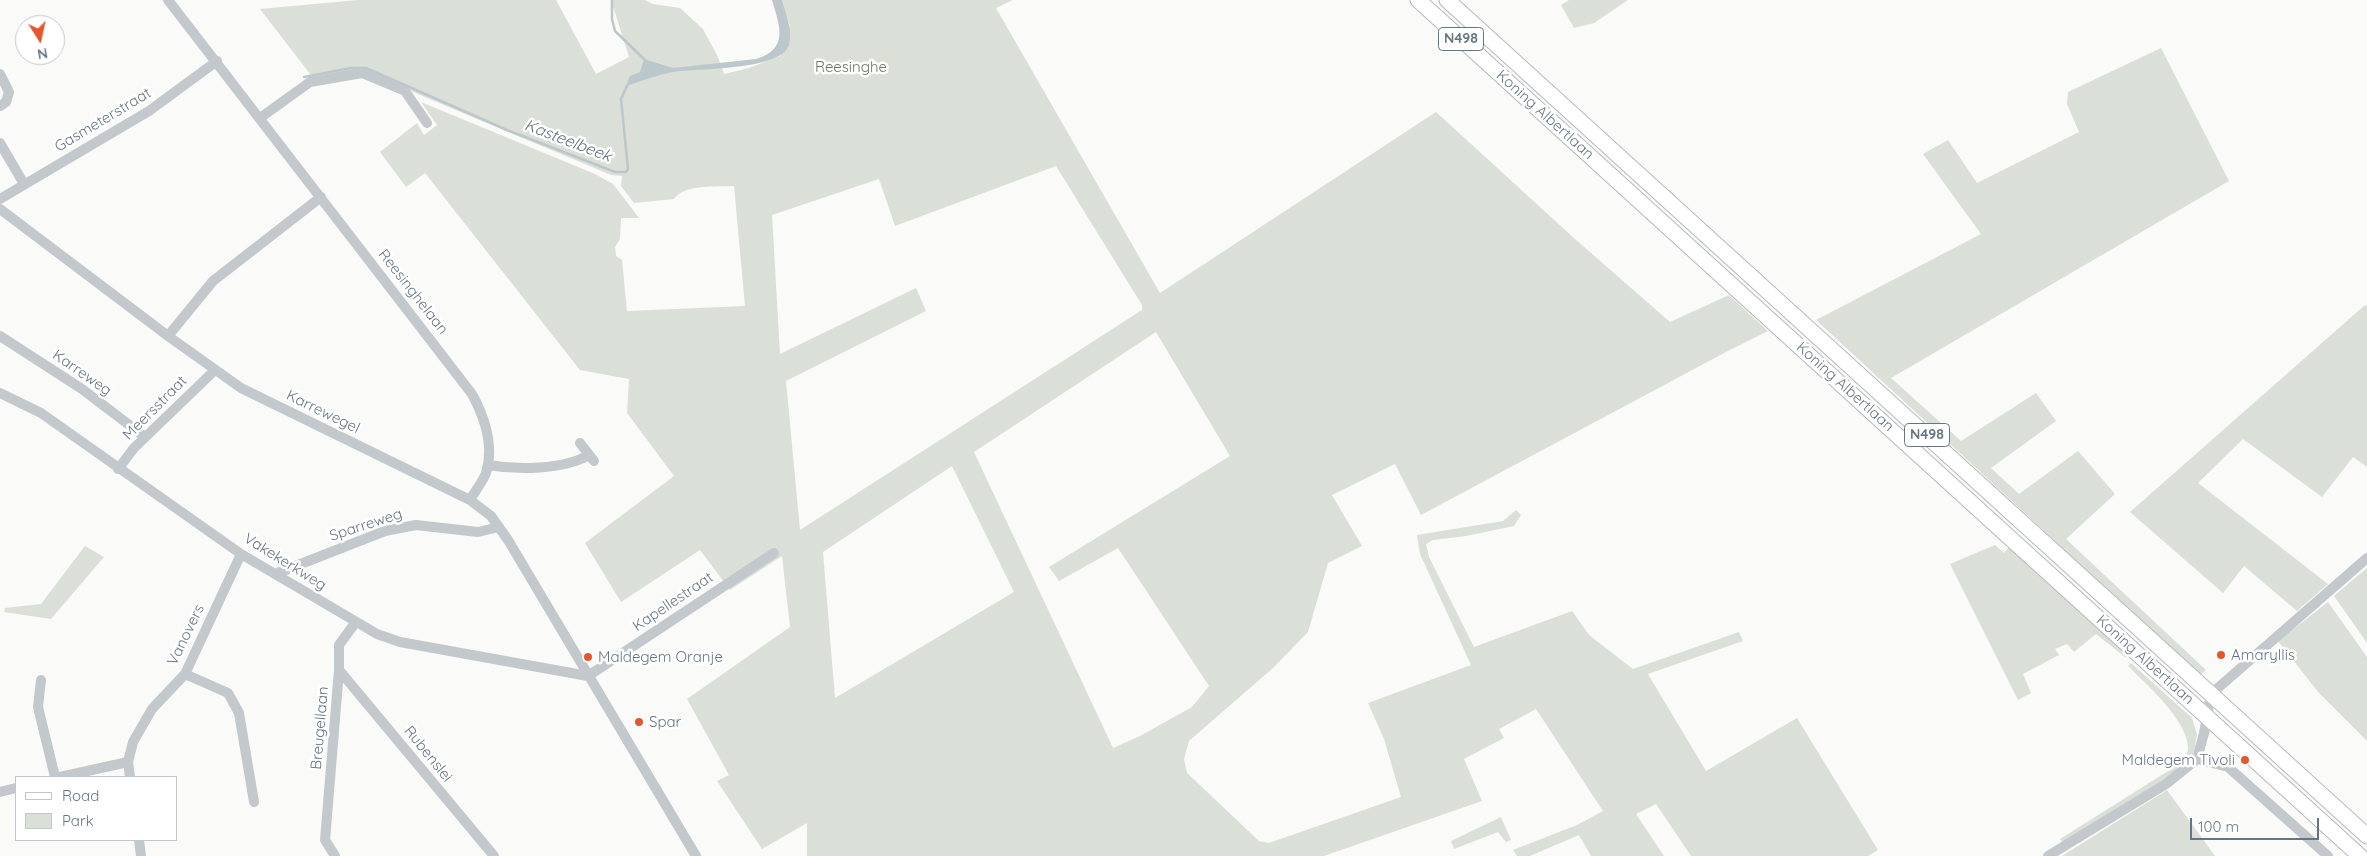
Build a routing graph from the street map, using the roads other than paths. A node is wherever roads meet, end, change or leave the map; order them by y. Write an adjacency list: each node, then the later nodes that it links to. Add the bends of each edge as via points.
1 (168, 0): 4 (street, Reesinghelaan)
2 (1418, 0): 34 (main road, Koning Albertlaan / N498)
3 (1447, 0): 33 (main road, Koning Albertlaan / N498)
4 (217, 61): 7 (street, Reesinghelaan); 10 (street, Gasmeterstraat, via 149,111)
5 (0, 74): 6 (street, via 9,92 6,102)
6 (0, 106)
7 (260, 118): 8 (street, via 310,82 362,73 405,90); 12 (street, Reesinghelaan)
8 (427, 123)
9 (0, 143): 10 (street)
10 (24, 184): 11 (street, Gasmeterstraat)
11 (0, 198)
12 (321, 198): 15 (street, via 213,281); 20 (street, Reesinghelaan, via 472,394 486,425)
13 (0, 209): 15 (street, Karrewegel)
14 (0, 336): 18 (street, Karreweg, via 82,389)
15 (168, 336): 16 (street, Karrewegel)
16 (214, 370): 18 (street, Meersstraat); 22 (street, Karrewegel, via 241,388)
17 (0, 393): 21 (street, Vakekerkweg, via 41,413)
18 (145, 437): 21 (street, Meersstraat)
19 (580, 443): 20 (street, via 592,458 567,465 502,468)
20 (488, 465): 22 (street, Reesinghelaan)
21 (118, 469): 25 (street, Vakekerkweg)
22 (470, 500): 23 (street, Karrewegel, via 481,506)
23 (500, 527): 27 (street, Sparreweg, via 478,532 416,525 385,531); 31 (street, Karrewegel)
24 (774, 553): 31 (street, Kapellestraat)
25 (241, 554): 27 (street, Vakekerkweg); 30 (street, Vanovers)
26 (2367, 558): 33 (street)
27 (275, 574): 28 (street, Vakekerkweg)
28 (355, 623): 29 (street, Breugellaan, via 339,645); 31 (street, Vakekerkweg, via 400,642)
29 (339, 670): 46 (street, Breugellaan, via 325,840); 47 (street, Rubenslei)
30 (185, 674): 36 (street, Vanovers, via 152,709 133,742); 42 (street, via 228,693 239,713)
31 (588, 676): 48 (street, Karrewegel)
32 (41, 680): 37 (street, via 38,707)
33 (2211, 694): 34 (street); 43 (main road, Koning Albertlaan / N498)
34 (2207, 717): 35 (street); 51 (main road, Koning Albertlaan / N498)
35 (2197, 759): 49 (street, via 2166,784); 50 (street, via 2228,767)
36 (128, 762): 38 (street); 39 (street, Vanovers)
37 (55, 776)
38 (65, 776)
39 (130, 776)
40 (15, 788): 41 (street)
41 (0, 792)
42 (254, 802)
43 (2365, 830)
44 (139, 841): 45 (street)
45 (141, 856)
46 (335, 856)
47 (494, 856)
48 (696, 856)
49 (2048, 856)
50 (2328, 856)
51 (2360, 856)

